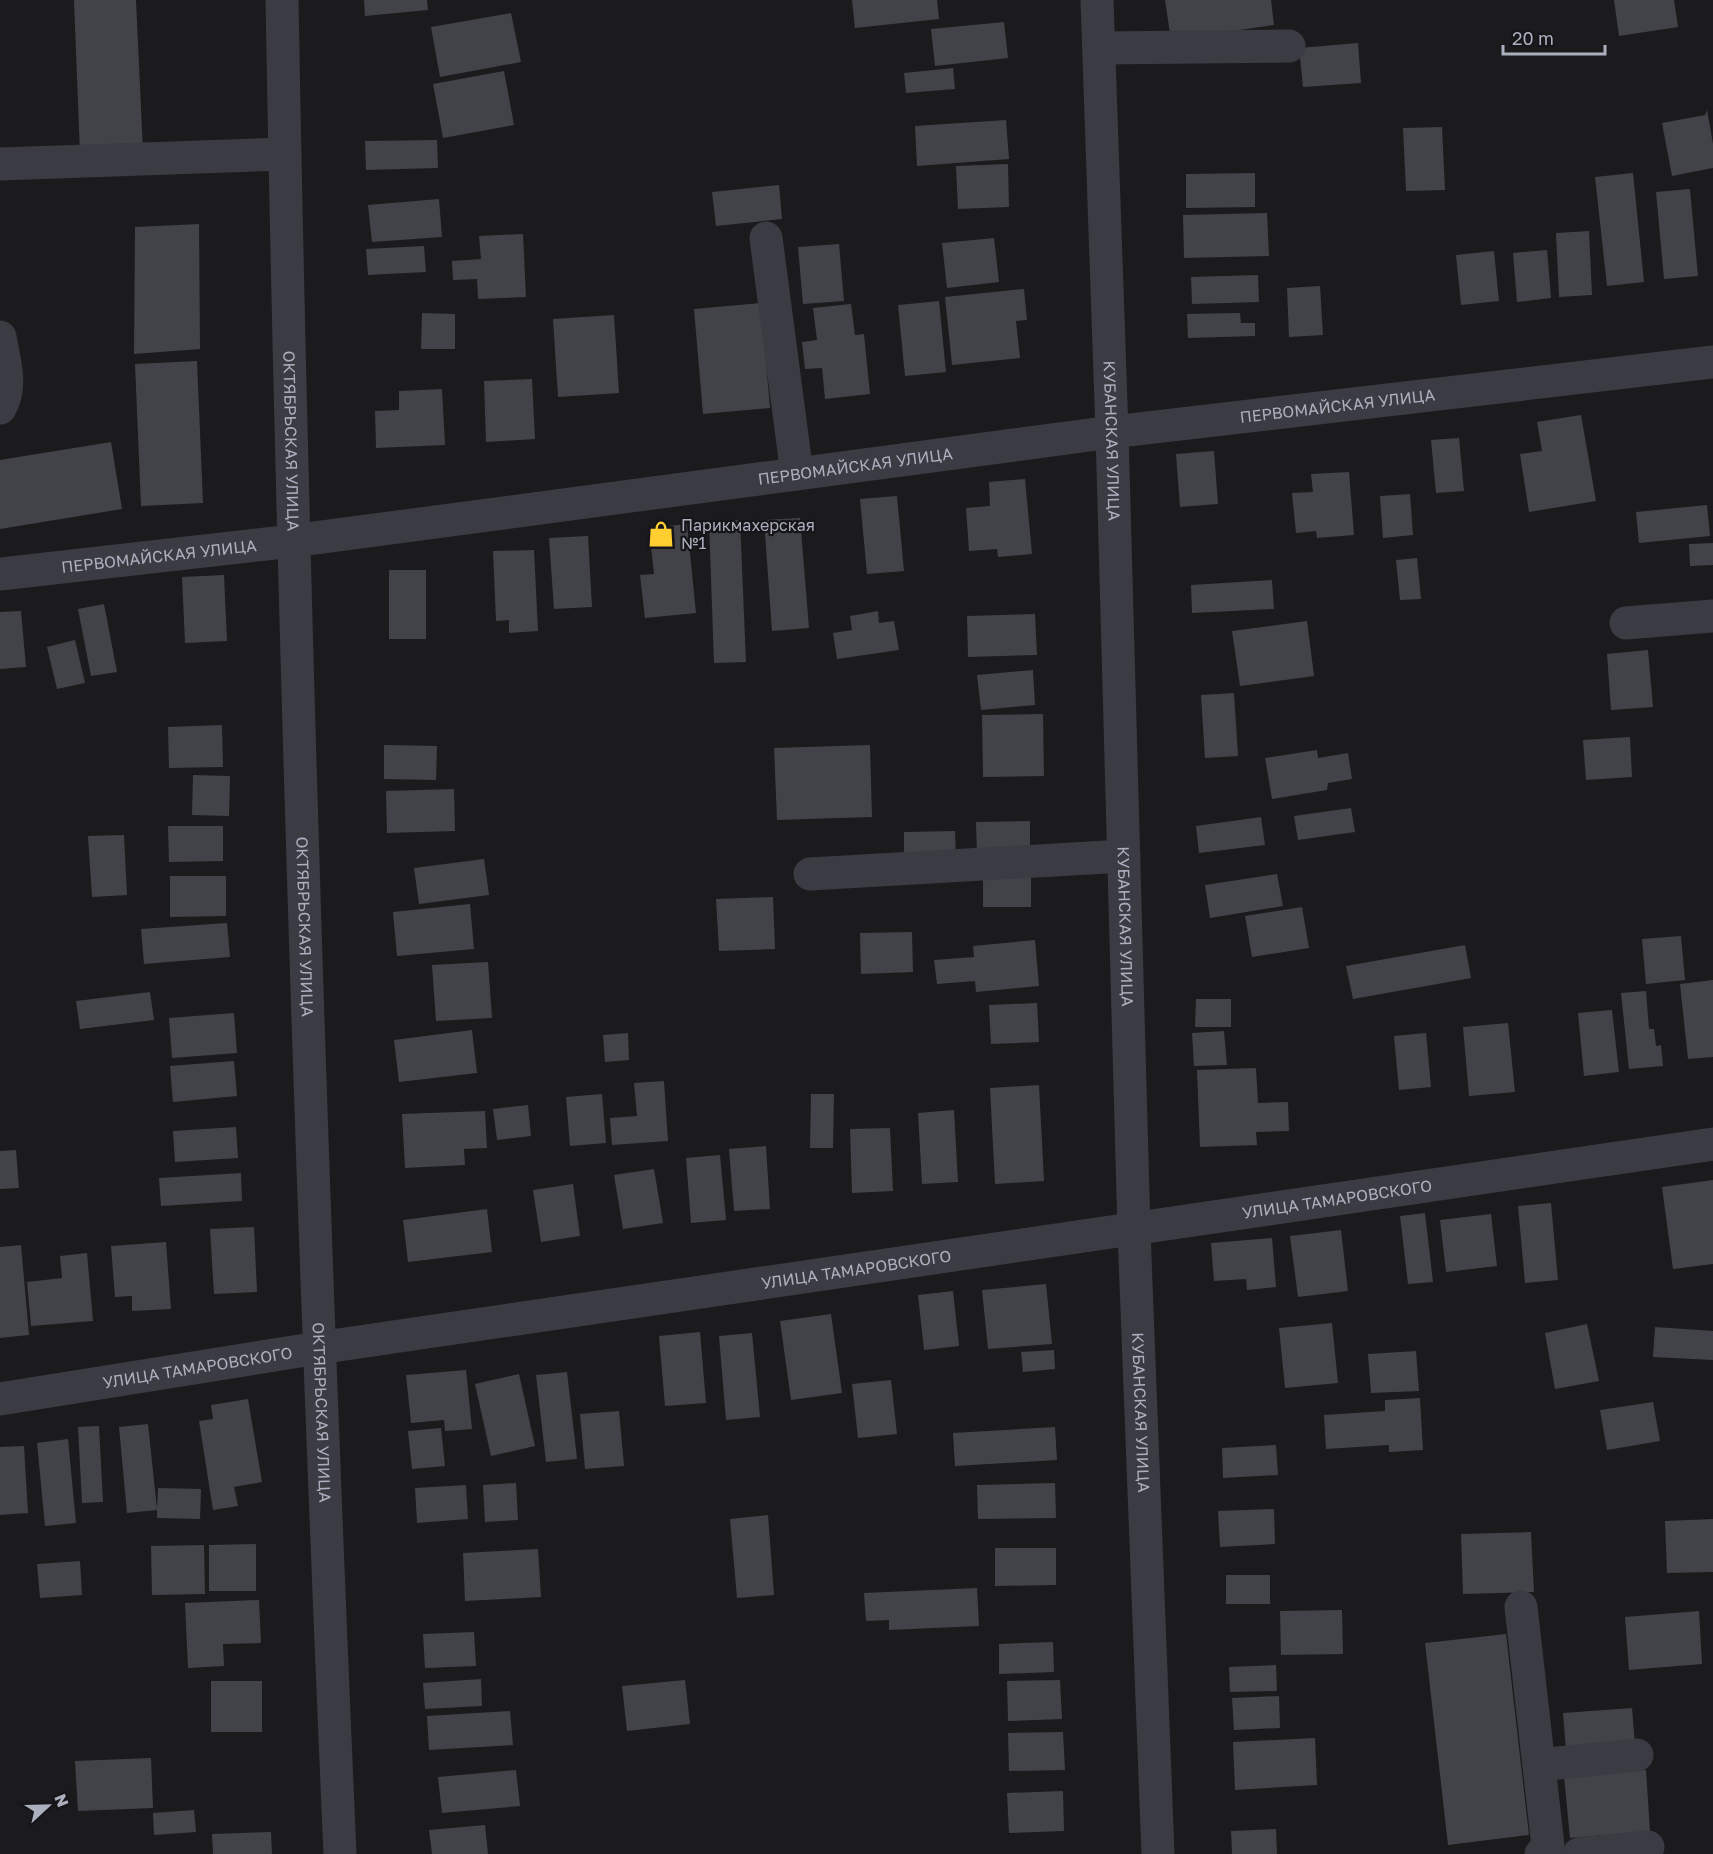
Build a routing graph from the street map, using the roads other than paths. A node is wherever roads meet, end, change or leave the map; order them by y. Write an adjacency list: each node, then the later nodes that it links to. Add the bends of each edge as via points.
1 (282, 0): 5 (street, ОКТЯБРЬСКАЯ УЛИЦА)
2 (1097, 0): 4 (street, КУБАНСКАЯ УЛИЦА)
3 (1289, 46): 4 (street)
4 (1099, 48): 11 (street, КУБАНСКАЯ УЛИЦА)
5 (285, 154): 6 (street); 13 (street, ОКТЯБРЬСКАЯ УЛИЦА)
6 (0, 164)
7 (766, 238): 12 (street)
8 (0, 337): 10 (street, via 8,383)
9 (1713, 362): 11 (street, ПЕРВОМАЙСКАЯ УЛИЦА)
10 (0, 408)
11 (1112, 432): 12 (street, ПЕРВОМАЙСКАЯ УЛИЦА); 17 (street, КУБАНСКАЯ УЛИЦА)
12 (797, 474): 13 (street, ПЕРВОМАЙСКАЯ УЛИЦА)
13 (292, 541): 14 (street, ПЕРВОМАЙСКАЯ УЛИЦА); 21 (street, ОКТЯБРЬСКАЯ УЛИЦА)
14 (0, 574)
15 (1713, 615): 16 (street)
16 (1626, 623)
17 (1124, 856): 18 (street); 20 (street, КУБАНСКАЯ УЛИЦА)
18 (810, 874)
19 (1713, 1144): 20 (street, УЛИЦА ТАМАРОВСКОГО)
20 (1134, 1231): 21 (street, УЛИЦА ТАМАРОВСКОГО); 28 (street, КУБАНСКАЯ УЛИЦА)
21 (318, 1348): 22 (street, УЛИЦА ТАМАРОВСКОГО); 27 (street, ОКТЯБРЬСКАЯ УЛИЦА)
22 (0, 1399)
23 (1521, 1607): 25 (street)
24 (1637, 1755): 25 (street)
25 (1539, 1765): 29 (street, via 1548,1846)
26 (1648, 1846): 30 (street)
27 (340, 1854)
28 (1158, 1854)
29 (1541, 1854)
30 (1579, 1854)

